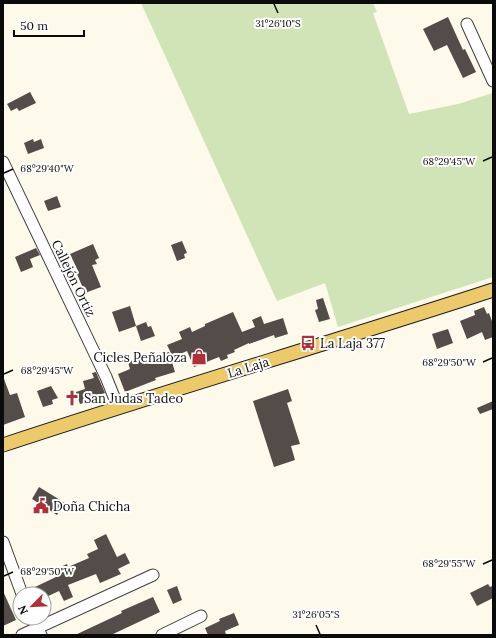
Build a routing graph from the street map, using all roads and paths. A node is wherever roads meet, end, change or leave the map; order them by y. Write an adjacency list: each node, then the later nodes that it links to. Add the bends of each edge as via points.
1 (467, 24): 2 (street)
2 (493, 82)
3 (3, 162): 5 (street, Callejón Ortiz)
4 (493, 290): 5 (main road, La Laja)
5 (118, 407): 6 (main road, La Laja)
6 (3, 445)
7 (3, 542): 9 (street)
8 (153, 575): 11 (street)
9 (19, 586)
10 (202, 616): 13 (street)
11 (37, 627): 12 (street)
12 (22, 635)
13 (162, 635)

